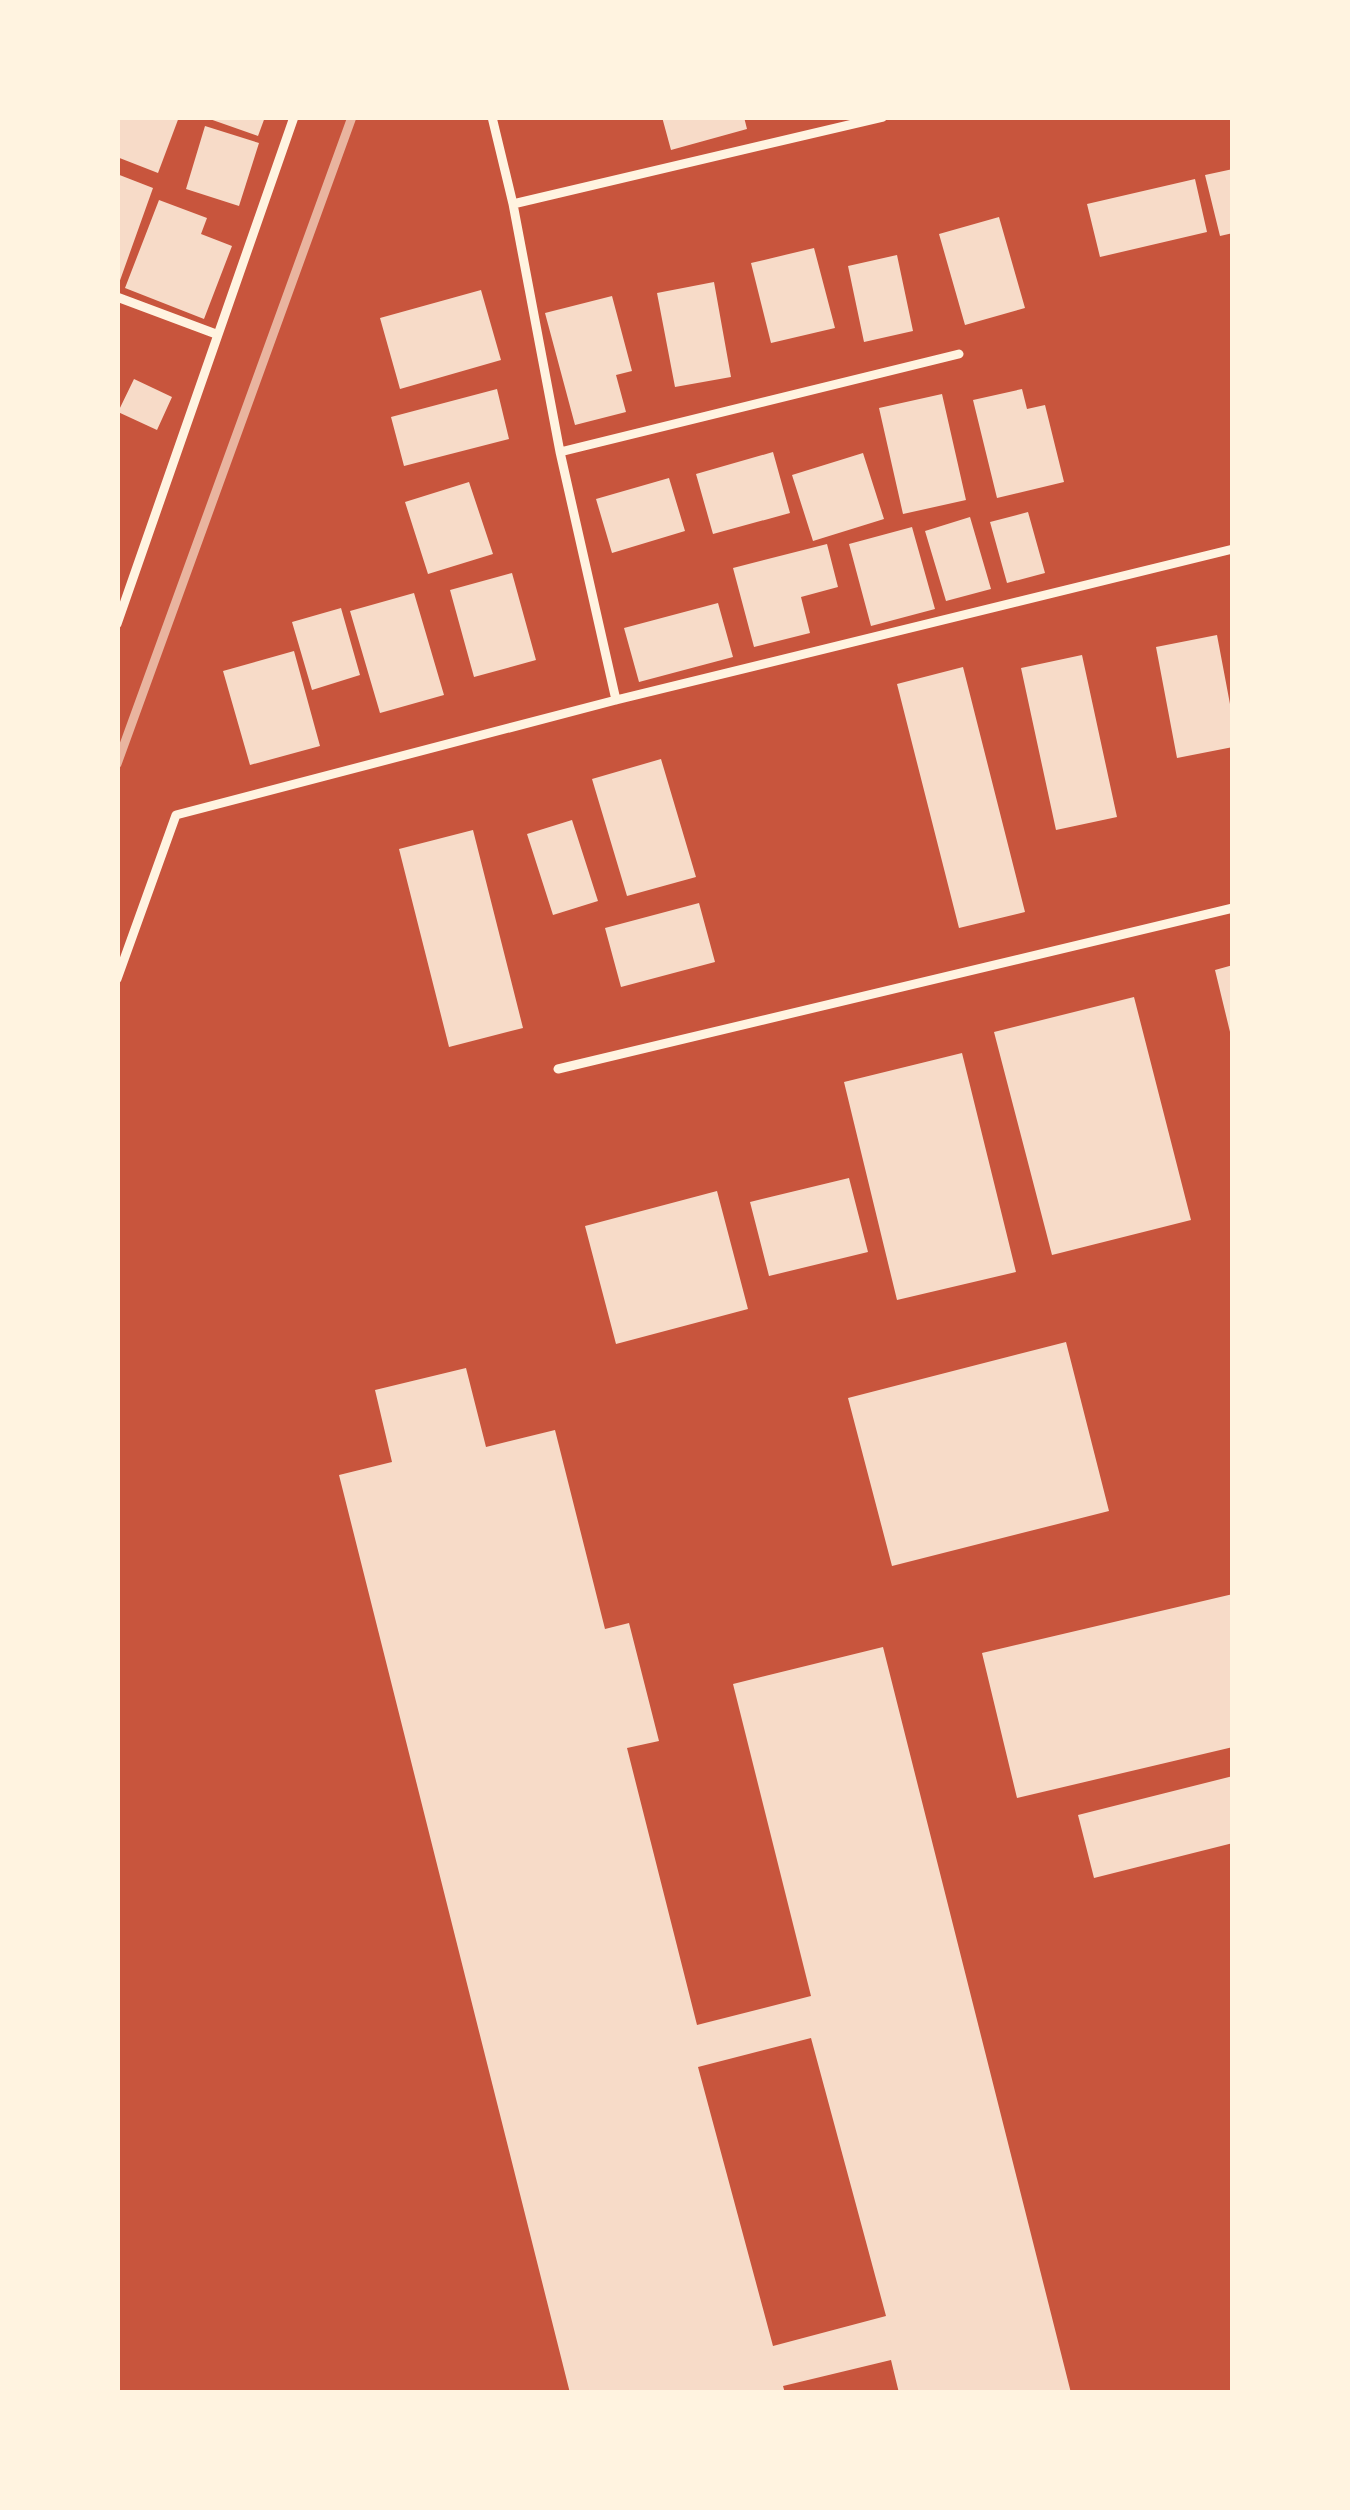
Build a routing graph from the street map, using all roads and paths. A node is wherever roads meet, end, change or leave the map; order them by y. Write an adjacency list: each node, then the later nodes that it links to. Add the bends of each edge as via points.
1 (293, 117): 6 (lane)
2 (492, 117): 4 (lane)
3 (883, 117): 4 (lane)
4 (513, 204): 8 (lane)
5 (117, 297): 6 (lane)
6 (216, 334): 10 (lane)
7 (959, 354): 8 (lane)
8 (560, 452): 11 (lane)
9 (1233, 549): 11 (lane)
10 (117, 624)
11 (616, 700): 13 (lane, via 176,815)
12 (1233, 908): 14 (lane)
13 (117, 979)
14 (558, 1069)

